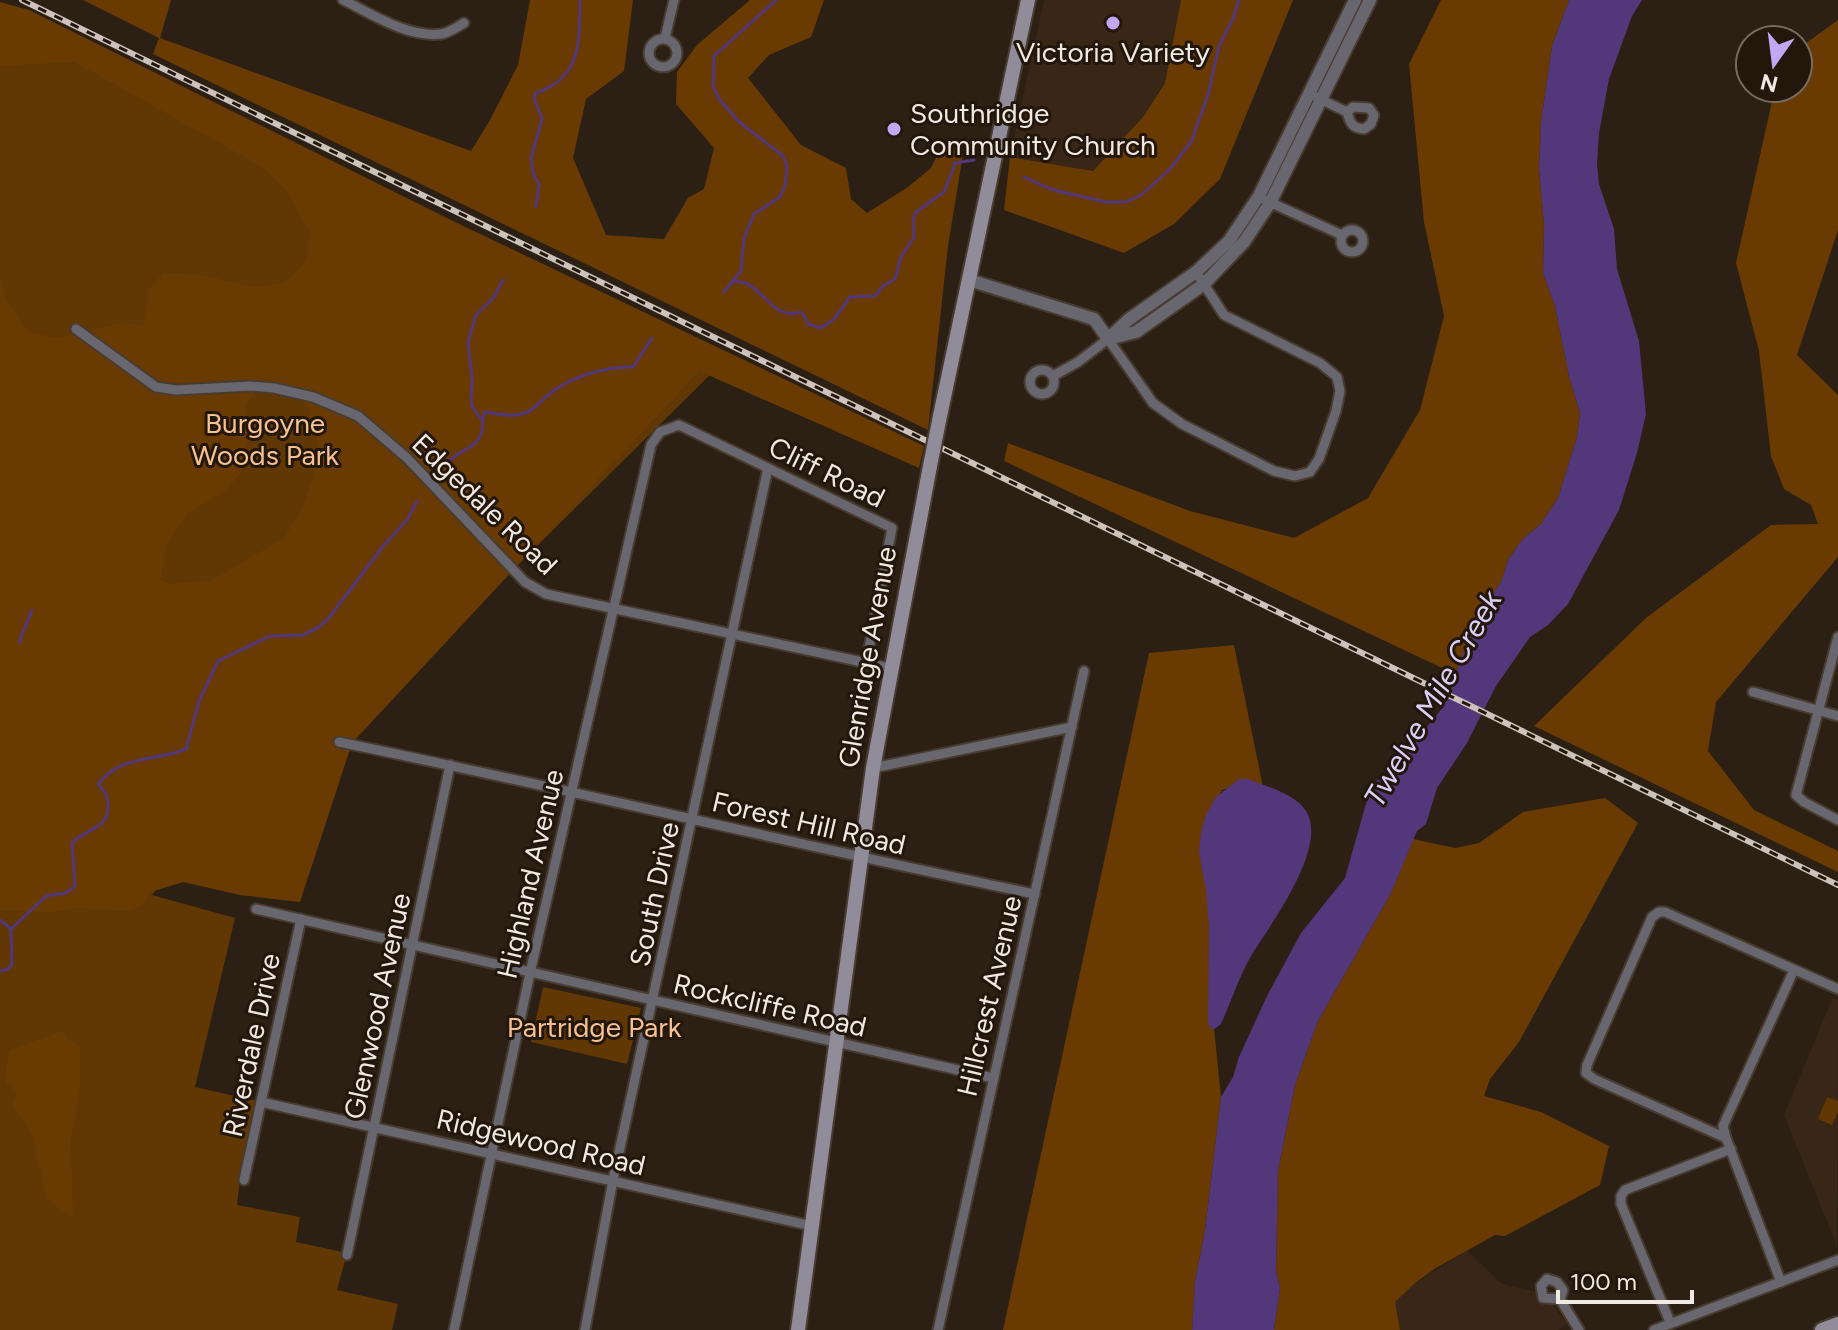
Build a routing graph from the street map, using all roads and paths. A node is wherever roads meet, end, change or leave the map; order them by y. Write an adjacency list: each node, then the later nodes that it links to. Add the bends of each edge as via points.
1 (343, 0): 6 (street, via 420,33 443,34)
2 (674, 0): 7 (street)
3 (1028, 0): 13 (main road, Glenridge Avenue)
4 (1355, 0): 8 (street)
5 (1370, 0): 8 (street)
6 (464, 23)
7 (665, 38)
8 (1315, 97): 9 (street); 10 (street)
9 (1347, 112)
10 (1264, 200): 11 (street); 12 (street); 14 (street, via 1244,242)
11 (1342, 235)
12 (1196, 272): 14 (street); 16 (street)
13 (969, 280): 16 (street, via 1094,319); 24 (main road, Glenridge Avenue, bridge)
14 (1204, 284): 16 (street, via 1136,332); 16 (street, via 1224,315 1320,363 1337,377 1336,411 1310,472 1295,476 1274,471 1182,424 1153,403)
15 (76, 329): 20 (street, Edgedale Road, via 156,387 274,388 358,416 407,458 525,582 546,594)
16 (1108, 339): 17 (street)
17 (1053, 376)
18 (660, 432): 19 (street, Cliff Road, via 679,425); 20 (street, Highland Avenue, via 651,445)
19 (768, 468): 21 (street, South Drive); 23 (street, Cliff Road, via 892,528)
20 (614, 608): 21 (street, Edgedale Road); 33 (street, Highland Avenue)
21 (732, 635): 23 (street, Edgedale Road); 34 (street, South Drive)
22 (1838, 637): 27 (street)
23 (866, 664): 24 (street, Edgedale Road)
24 (890, 668): 32 (main road, Glenridge Avenue)
25 (1084, 671): 29 (street, Hillcrest Avenue)
26 (1753, 692): 27 (street)
27 (1818, 710): 28 (street); 35 (street, via 1796,795)
28 (1838, 716)
29 (1072, 727): 32 (street); 37 (street, Hillcrest Avenue)
30 (339, 742): 31 (street, Forest Hill Road)
31 (450, 765): 33 (street, Forest Hill Road); 40 (street, Glenwood Avenue)
32 (873, 768): 36 (main road, Glenridge Avenue)
33 (571, 792): 34 (street, Forest Hill Road); 42 (street, Highland Avenue)
34 (693, 818): 36 (street, Forest Hill Road); 44 (street, South Drive)
35 (1838, 820)
36 (860, 858): 37 (street, Forest Hill Road); 45 (main road, Glenridge Avenue)
37 (1035, 894): 46 (street, Hillcrest Avenue)
38 (256, 909): 39 (street, Rockcliffe Road)
39 (301, 919): 40 (street, Rockcliffe Road); 47 (street, Riverdale Drive)
40 (412, 945): 42 (street, Rockcliffe Road); 48 (street, Glenwood Avenue)
41 (1794, 970): 43 (street); 49 (street, via 1723,1126); 49 (street, via 1659,912 1652,917 1587,1065 1586,1073 1594,1079)
42 (530, 973): 44 (street, Rockcliffe Road); 51 (street, Highland Avenue)
43 (1838, 989)
44 (653, 1001): 45 (street, Rockcliffe Road); 53 (street, South Drive)
45 (837, 1042): 46 (street, Rockcliffe Road); 54 (main road, Glenridge Avenue)
46 (993, 1078): 64 (street, Hillcrest Avenue)
47 (261, 1102): 48 (street, Ridgewood Road); 52 (street, Riverdale Drive)
48 (375, 1128): 51 (street, Ridgewood Road); 55 (street, Glenwood Avenue)
49 (1726, 1138): 50 (street)
50 (1731, 1149): 57 (street); 59 (street, via 1621,1196)
51 (492, 1153): 53 (street, Ridgewood Road); 61 (street, Highland Avenue)
52 (244, 1180)
53 (613, 1180): 54 (street, Ridgewood Road); 62 (street, South Drive)
54 (812, 1226): 63 (main road, Glenridge Avenue)
55 (347, 1255)
56 (1838, 1260): 57 (street)
57 (1781, 1282): 59 (street)
58 (1560, 1299): 65 (street)
59 (1670, 1322): 66 (street)
60 (1838, 1324): 67 (main road)
61 (454, 1330)
62 (585, 1330)
63 (798, 1330)
64 (938, 1330)
65 (1579, 1330)
66 (1654, 1330)
67 (1822, 1330)

